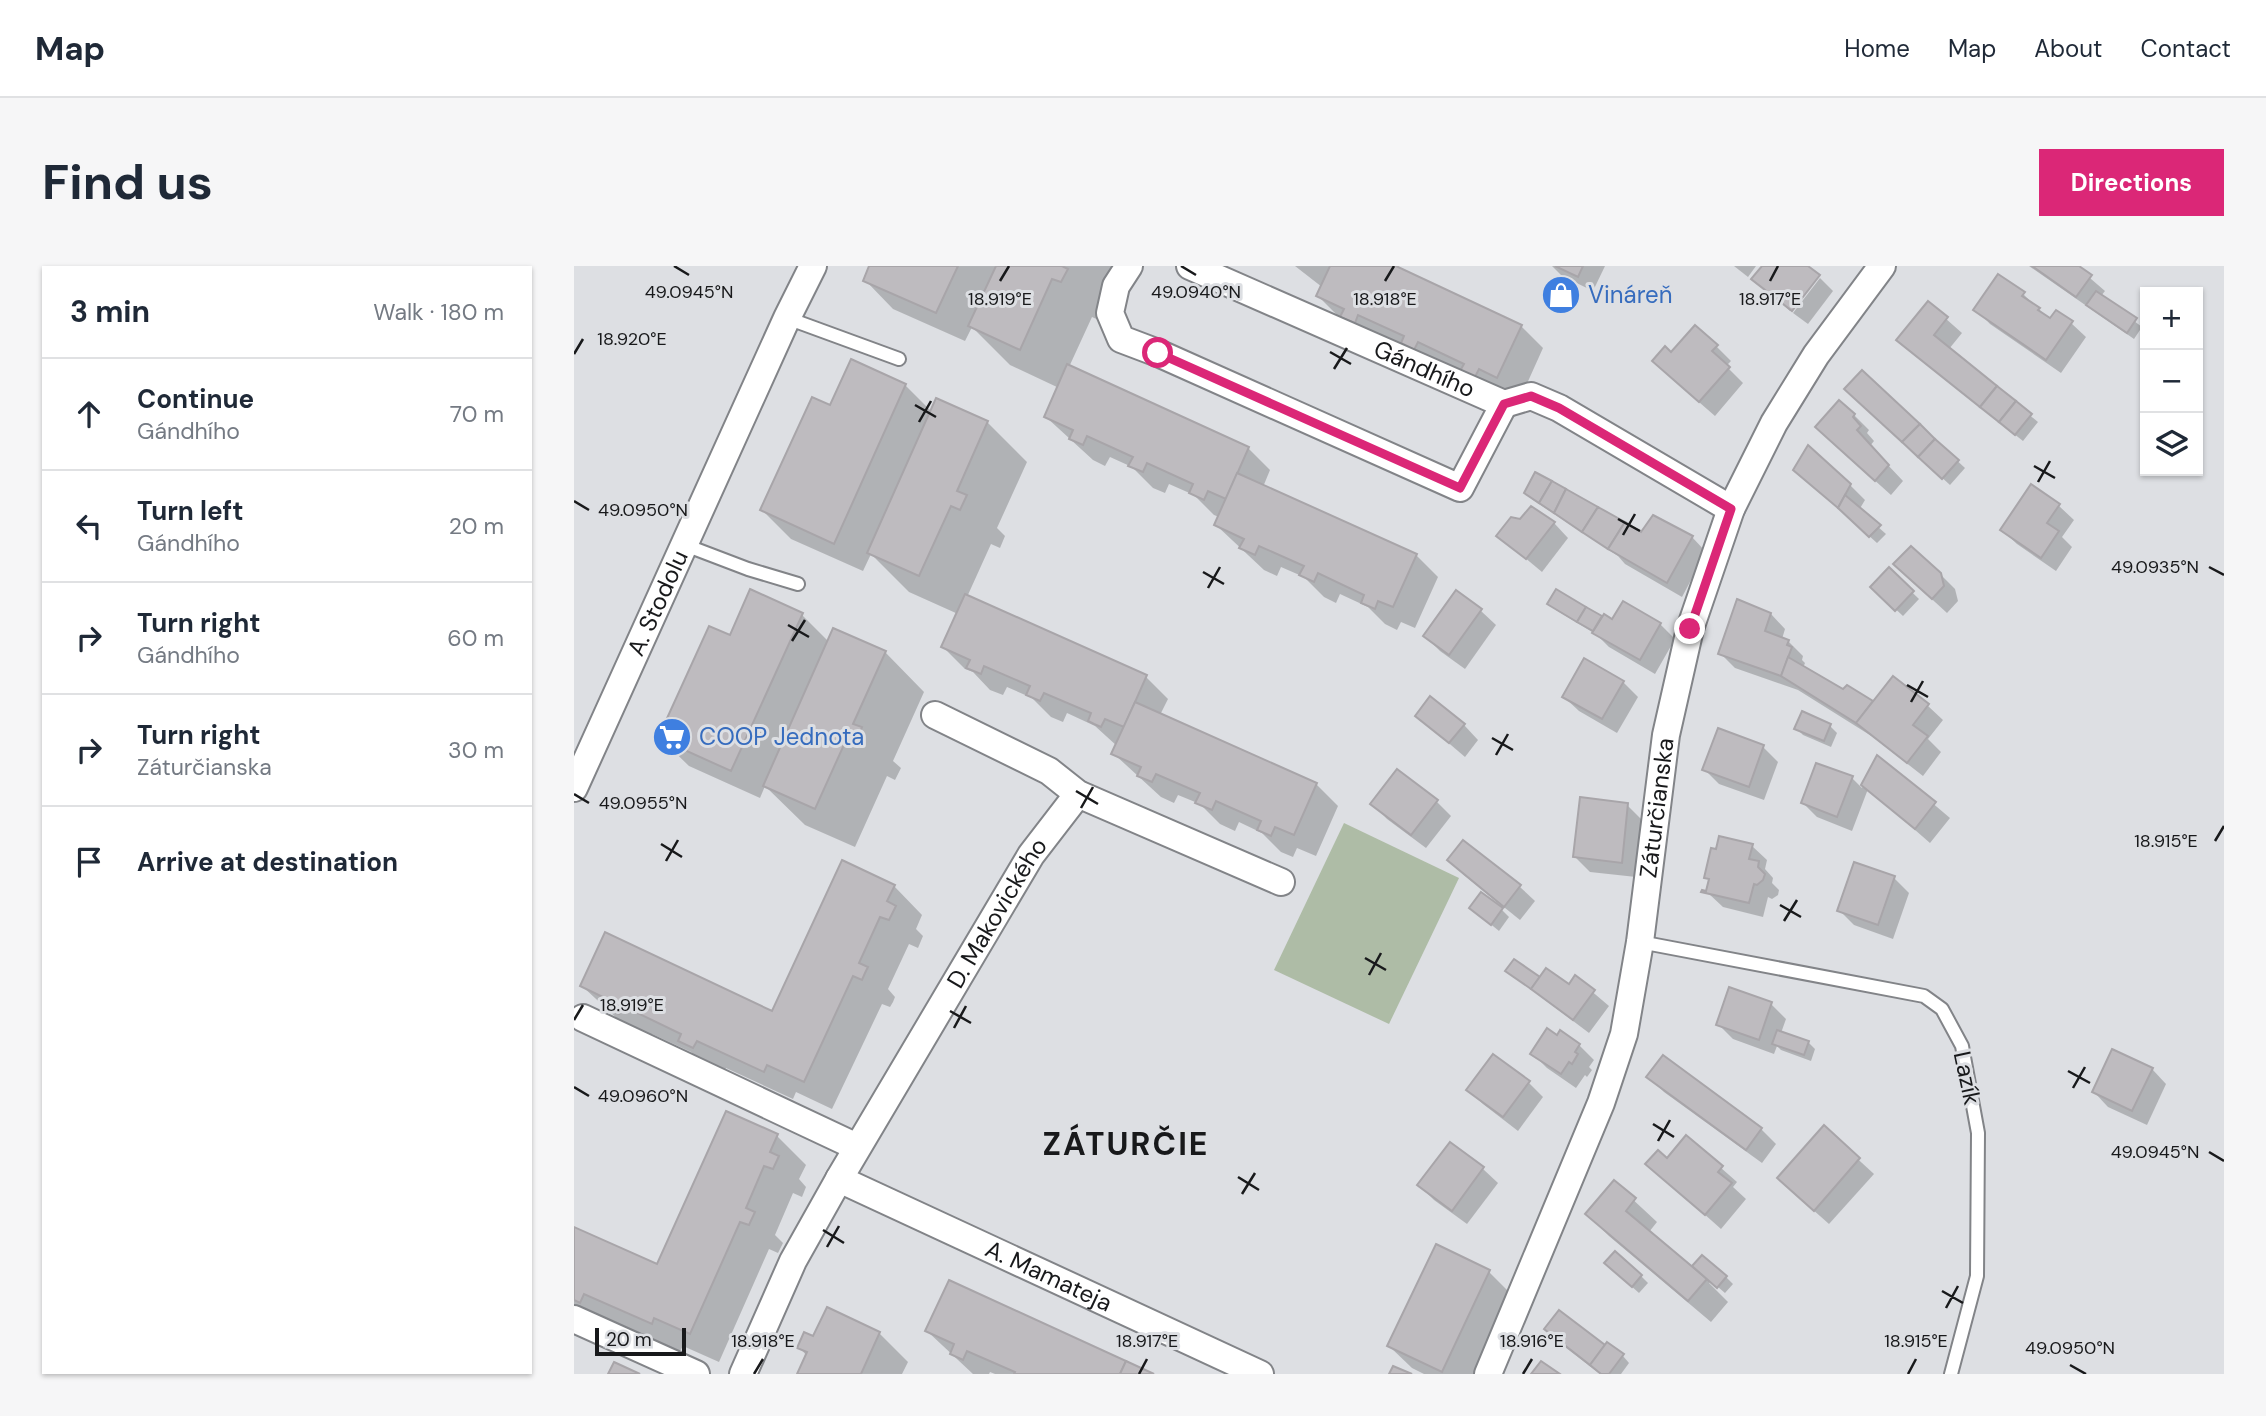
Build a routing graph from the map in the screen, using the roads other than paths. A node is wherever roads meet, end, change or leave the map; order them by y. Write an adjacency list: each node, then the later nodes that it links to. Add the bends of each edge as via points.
1 (813, 266): 5 (street, A. Stodolu)
2 (1129, 266): 7 (street, Gándhího, via 1116,286 1110,313 1121,339 1460,488)
3 (1190, 266): 7 (street, Gándhího)
4 (1882, 266): 8 (street, Záturčianska, via 1816,355 1774,423)
5 (787, 318): 6 (lane); 9 (street, A. Stodolu)
6 (899, 359)
7 (1504, 404): 8 (street, Gándhího, via 1531,396 1559,408)
8 (1731, 509): 15 (street, Záturčianska, via 1690,629 1666,735)
9 (685, 545): 10 (lane); 12 (street, A. Stodolu)
10 (798, 584)
11 (935, 715): 13 (street, via 1049,771)
12 (574, 788)
13 (1078, 794): 14 (street); 17 (street, D. Makovického, via 1031,855)
14 (1281, 882)
15 (1640, 942): 23 (street, Záturčianska, via 1625,1034 1601,1103); 24 (lane, Lazík, via 1924,996 1942,1009 1962,1046 1978,1133 1977,1276)
16 (583, 1018): 17 (street)
17 (858, 1147): 18 (street, D. Makovického)
18 (839, 1179): 21 (street, D. Makovického, via 793,1261); 22 (street, A. Mamateja)
19 (574, 1320): 20 (street)
20 (696, 1374)
21 (743, 1374)
22 (1260, 1374)
23 (1488, 1374)
24 (1951, 1374)

